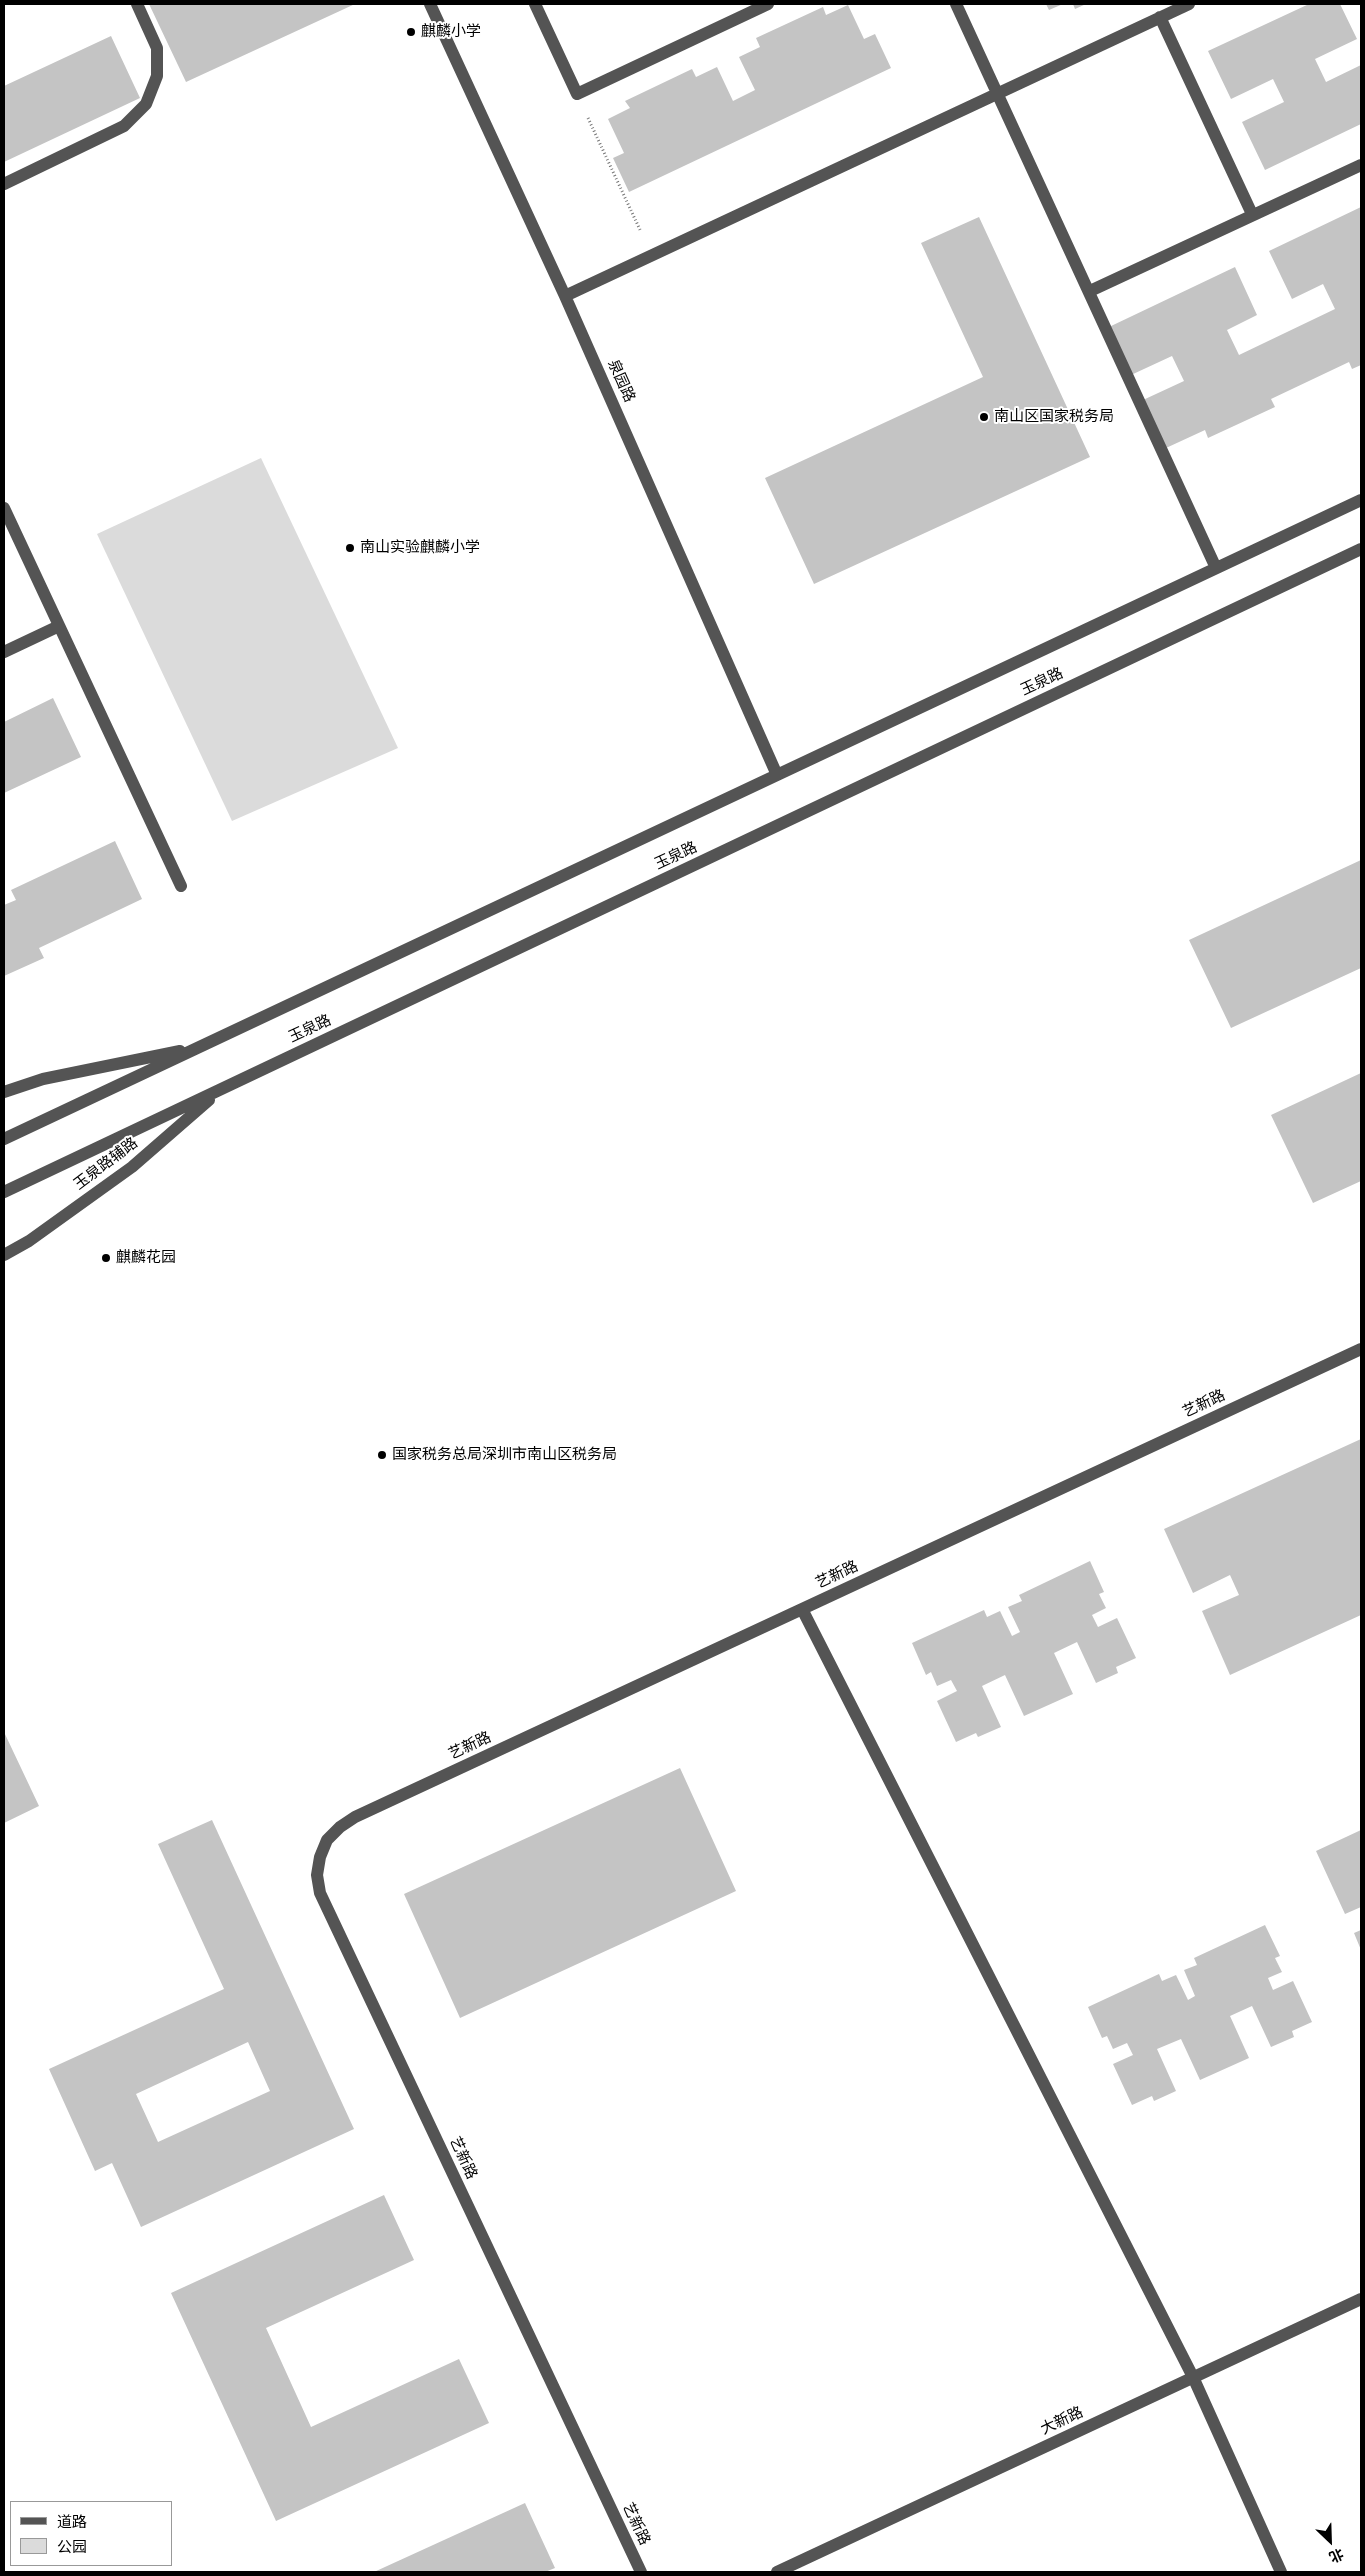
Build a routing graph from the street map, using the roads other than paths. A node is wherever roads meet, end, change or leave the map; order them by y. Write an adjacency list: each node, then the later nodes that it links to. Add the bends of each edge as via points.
1 (137, 4): 10 (street, via 157,48 157,76 146,104 124,126)
2 (430, 4): 13 (street, 泉园路)
3 (535, 4): 4 (street, via 577,94)
4 (768, 4)
5 (956, 4): 8 (street)
6 (1189, 4): 7 (street)
7 (1160, 17): 8 (street); 11 (street)
8 (997, 93): 12 (street); 13 (street)
9 (1361, 165): 11 (street)
10 (4, 184)
11 (1252, 214): 12 (street)
12 (1090, 291): 17 (street)
13 (566, 296): 20 (street, 泉园路)
14 (1361, 500): 17 (street, 玉泉路)
15 (4, 508): 18 (street)
16 (1361, 549): 23 (street, 玉泉路)
17 (1216, 568): 20 (street, 玉泉路)
18 (59, 626): 19 (street); 21 (street)
19 (4, 652)
20 (777, 775): 22 (street, 玉泉路)
21 (181, 886)
22 (200, 1047): 24 (street, via 43,1079); 25 (street, 玉泉路)
23 (220, 1090): 26 (street, 玉泉路); 27 (street, 玉泉路辅路, via 132,1166)
24 (4, 1092)
25 (4, 1139)
26 (4, 1192)
27 (4, 1255)
28 (1361, 1348): 29 (street, 艺新路)
29 (802, 1609): 31 (street); 32 (street, 艺新路, via 355,1817 328,1840 320,1857 320,1893)
30 (1361, 2299): 31 (street, 大新路)
31 (1193, 2378): 33 (street, 大新路); 34 (street)
32 (641, 2572)
33 (777, 2572)
34 (1281, 2572)

